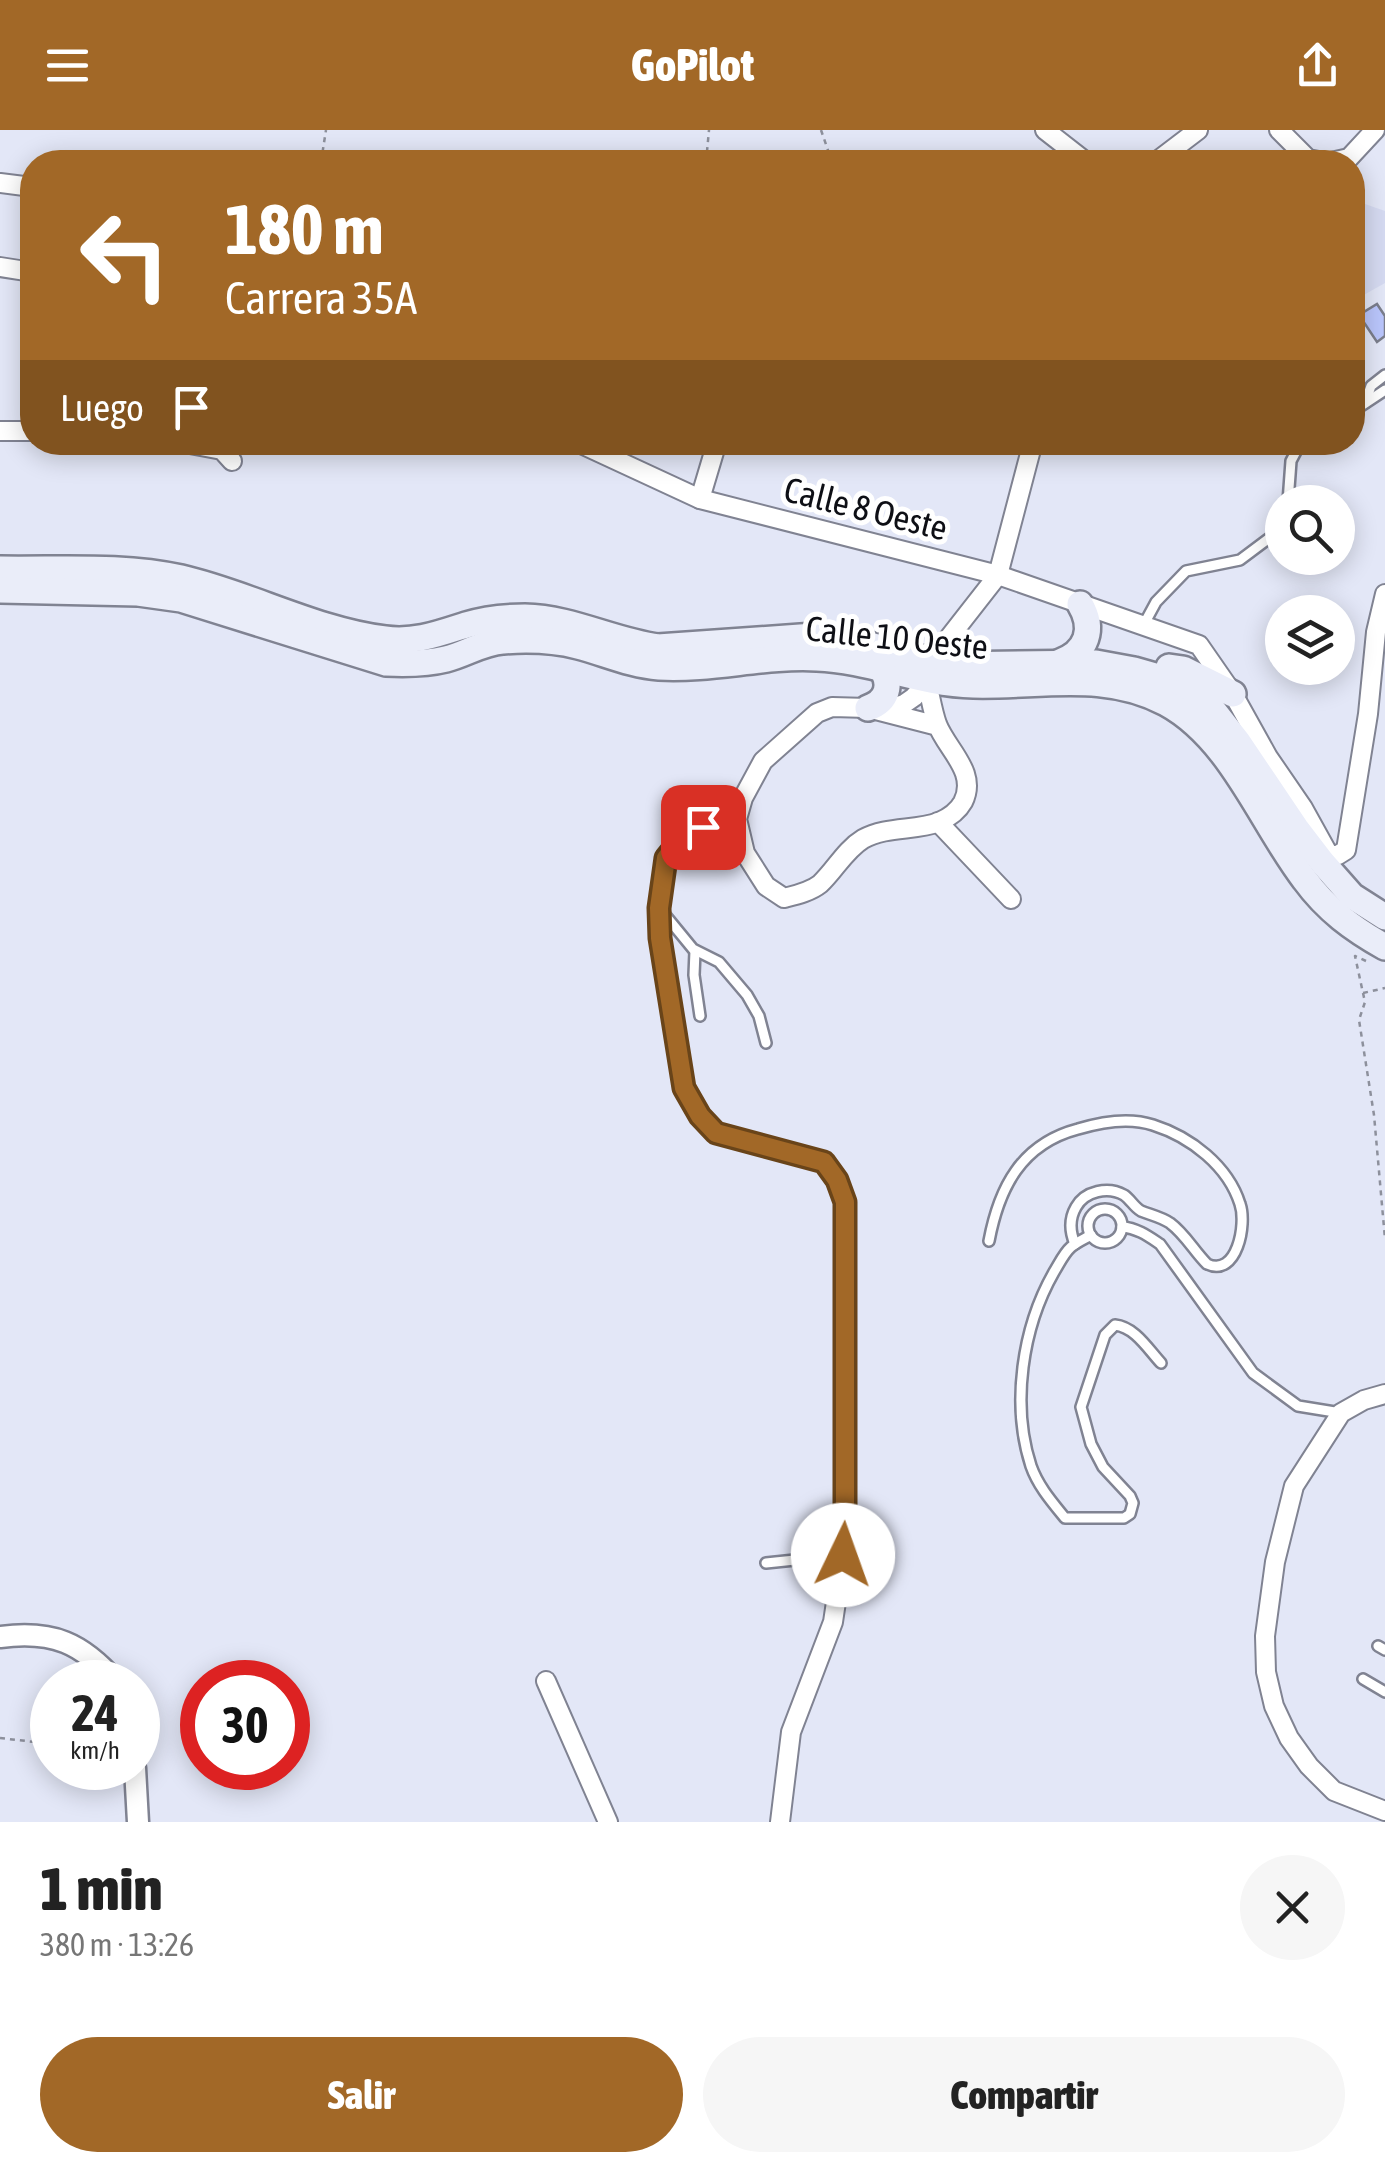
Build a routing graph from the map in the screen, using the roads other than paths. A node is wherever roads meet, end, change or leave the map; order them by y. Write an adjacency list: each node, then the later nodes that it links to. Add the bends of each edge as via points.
1 (1045, 130): 5 (street)
2 (1198, 130): 6 (street)
3 (1278, 130): 7 (street)
4 (1375, 130): 8 (street)
5 (1071, 150)
6 (1172, 150)
7 (1299, 150)
8 (1357, 150)
9 (1385, 375): 10 (lane)
10 (1365, 402)
11 (226, 455): 16 (street)
12 (605, 455): 18 (street, Calle 8 Oeste)
13 (713, 455): 18 (street)
14 (1030, 455): 21 (street)
15 (1294, 455): 17 (lane)
16 (232, 462)
17 (1289, 485)
18 (700, 499): 21 (street, Calle 8 Oeste)
19 (1265, 541): 26 (lane, via 1240,560 1186,571)
20 (0, 569): 22 (main road, via 139,571)
21 (998, 576): 25 (street, Calle 8 Oeste); 29 (street)
22 (182, 589): 23 (main road); 28 (main road, Calle 10 Oeste, via 386,662 415,665 500,641 549,640 656,667 815,658); 29 (main road, Calle 10 Oeste, via 388,640 525,617 658,647 814,636 858,642)
23 (0, 590)
24 (1385, 594): 31 (street, Calle 8 Oeste, via 1346,850 1329,855)
25 (1080, 604): 26 (street, Calle 8 Oeste); 27 (main road, via 1087,639)
26 (1143, 626): 31 (street, Calle 8 Oeste, via 1200,645)
27 (1060, 662): 29 (main road, Calle 10 Oeste); 30 (main road, Calle 10 Oeste)
28 (881, 668): 29 (main road, Calle 10 Oeste); 32 (main road, via 888,688)
29 (930, 670): 32 (street, via 904,704); 33 (street); 40 (main road, Calle 10 Oeste, via 976,685 1094,682 1166,703 1224,754 1316,894)
30 (1134, 670): 31 (main road, via 1183,669); 38 (main road, Calle 10 Oeste, via 1176,684 1213,710 1322,862 1352,896)
31 (1233, 694)
32 (868, 708): 33 (street); 34 (street, via 817,713 763,761)
33 (938, 726): 35 (street, via 968,781 958,808)
34 (738, 819): 35 (street, via 745,853 766,886 784,898 812,890 861,840); 37 (street, via 682,838 666,858)
35 (938, 822): 36 (street)
36 (1011, 899)
37 (659, 908): 39 (lane); 50 (street, via 684,1088 700,1116 716,1133 824,1162 845,1202)
38 (1385, 917)
39 (695, 951): 41 (lane); 42 (lane, via 719,962 747,995)
40 (1377, 955)
41 (700, 1016)
42 (766, 1043)
43 (1122, 1227): 44 (lane, via 1110,1242); 44 (lane, via 1114,1210 1104,1208 1089,1219); 49 (lane, via 1160,1244 1254,1373 1298,1406)
44 (1090, 1235): 46 (lane)
45 (989, 1242): 46 (lane, via 995,1209 1024,1161 1052,1138 1102,1123 1152,1124 1192,1145 1218,1164 1240,1204 1242,1230 1224,1265 1207,1264 1177,1229 1116,1192 1097,1191 1081,1200 1070,1226)
46 (1075, 1244): 47 (lane, via 1046,1286 1030,1327 1022,1398 1032,1470 1064,1518 1124,1518 1132,1509 1130,1496 1091,1444 1081,1408 1104,1335 1122,1325)
47 (1161, 1363)
48 (1385, 1394): 49 (street)
49 (1341, 1413): 58 (street, via 1294,1486 1275,1562 1266,1672 1288,1738 1309,1766 1334,1790)
50 (843, 1555): 51 (lane); 61 (street, via 833,1622 790,1732)
51 (766, 1563)
52 (0, 1638): 53 (street, via 57,1638)
53 (97, 1660)
54 (1363, 1679): 56 (lane)
55 (546, 1680): 60 (street)
56 (1385, 1692)
57 (136, 1790): 59 (street)
58 (1385, 1811)
59 (138, 1822)
60 (608, 1822)
61 (780, 1822)

